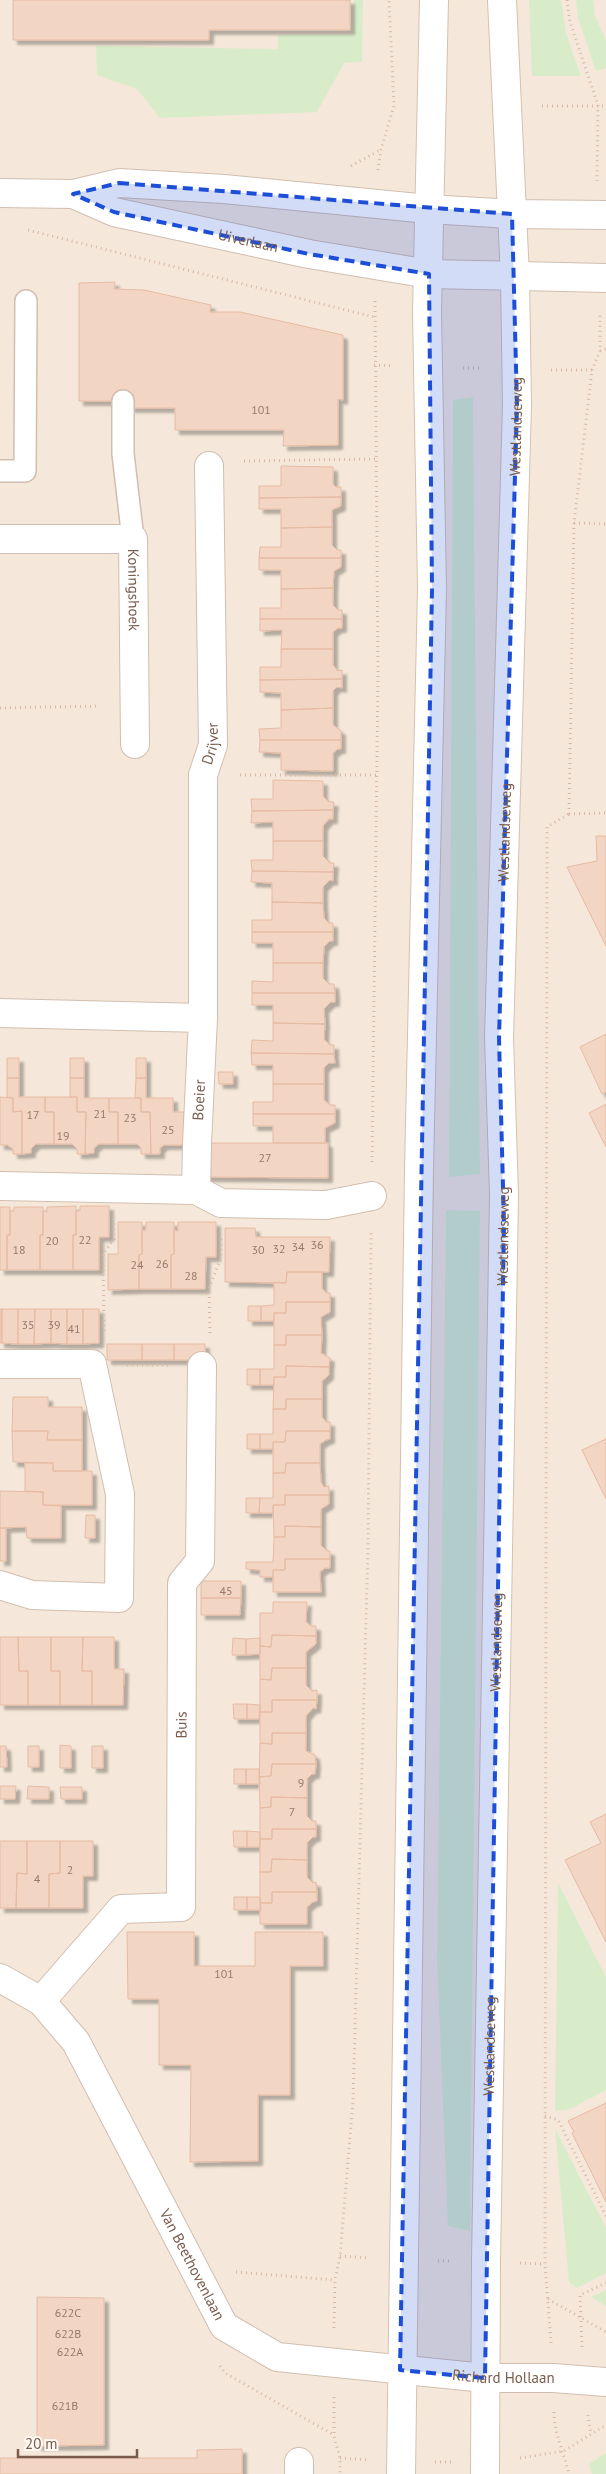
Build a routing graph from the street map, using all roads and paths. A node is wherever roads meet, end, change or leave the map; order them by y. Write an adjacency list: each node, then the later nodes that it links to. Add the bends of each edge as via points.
1 (389, 0): 6 (path, via 394,106)
2 (434, 0): 9 (main road, via 433,143)
3 (502, 0): 10 (main road, Westlandseweg)
4 (567, 0): 5 (path, via 570,22 598,105)
5 (606, 106)
6 (380, 149)
7 (0, 193): 8 (main road, Uiverlaan)
8 (73, 194): 9 (main road, Uiverlaan, via 119,183 224,189); 13 (main road, Uiverlaan, via 114,212 309,254)
9 (428, 209): 10 (main road, Uiverlaan); 13 (main road)
10 (512, 214): 11 (main road, Uiverlaan); 14 (main road, Westlandseweg)
11 (606, 215)
12 (26, 228): 19 (path, via 374,317)
13 (428, 274): 14 (main road, Uiverlaan); 49 (main road, via 432,588 419,1159)
14 (515, 277): 15 (main road, Uiverlaan); 50 (main road, Westlandseweg, via 516,405 499,1038 504,1195)
15 (606, 278)
16 (26, 301): 21 (lane, via 24,471)
17 (606, 349): 22 (path, via 600,351 592,370)
18 (123, 401): 25 (lane, via 123,454)
19 (375, 458): 20 (path, via 209,462); 30 (path)
20 (210, 466): 29 (main road, Drijver, via 213,745)
21 (0, 471)
22 (574, 523): 23 (path); 32 (path)
23 (606, 524)
24 (0, 539): 25 (main road, Koningshoek)
25 (133, 539): 26 (main road, Koningshoek)
26 (135, 705): 27 (path); 28 (main road, Koningshoek)
27 (0, 708)
28 (135, 744)
29 (203, 775): 30 (path); 34 (main road, Drijver)
30 (376, 775): 38 (path)
31 (606, 813): 32 (path)
32 (569, 814): 46 (path, via 547,827)
33 (0, 1013): 34 (main road)
34 (203, 1018): 37 (main road, Boeier)
35 (0, 1186): 36 (main road)
36 (114, 1188): 37 (main road); 41 (path, via 114,1239 103,1254 104,1344)
37 (196, 1190): 39 (main road)
38 (372, 1196): 39 (main road, via 326,1205); 48 (path, via 368,1546 354,2092)
39 (221, 1203): 42 (path, via 221,1258 209,1288 212,1366)
40 (0, 1364): 41 (main road)
41 (92, 1364): 42 (path); 43 (main road, via 120,1494 119,1598 32,1596)
42 (202, 1366): 45 (main road, Buis, via 200,1561 182,1583 181,1907 121,1909)
43 (0, 1585)
44 (0, 1978): 45 (main road, Van Beethovenlaan)
45 (41, 2001): 56 (main road, Van Beethovenlaan, via 76,2042 224,2326 277,2357)
46 (545, 2116): 47 (path, via 558,2120); 51 (path)
47 (606, 2216)
48 (340, 2256): 49 (path); 53 (path)
49 (405, 2260): 50 (path); 57 (main road)
50 (486, 2262): 51 (path); 58 (main road, Westlandseweg)
51 (545, 2264): 54 (path)
52 (231, 2272): 53 (path, Van Beethovenlaan)
53 (335, 2280): 56 (path)
54 (548, 2299): 55 (path); 59 (path)
55 (606, 2332)
56 (334, 2363): 57 (main road, Van Beethovenlaan)
57 (400, 2370): 58 (main road, Richard Hollaan); 63 (main road)
58 (485, 2378): 59 (main road, Richard Hollaan); 64 (main road, Westlandseweg)
59 (553, 2378): 60 (main road, Richard Hollaan); 65 (path, via 554,2424)
60 (606, 2382)
61 (334, 2436): 62 (path)
62 (340, 2474)
63 (401, 2474)
64 (485, 2474)
65 (568, 2474)

